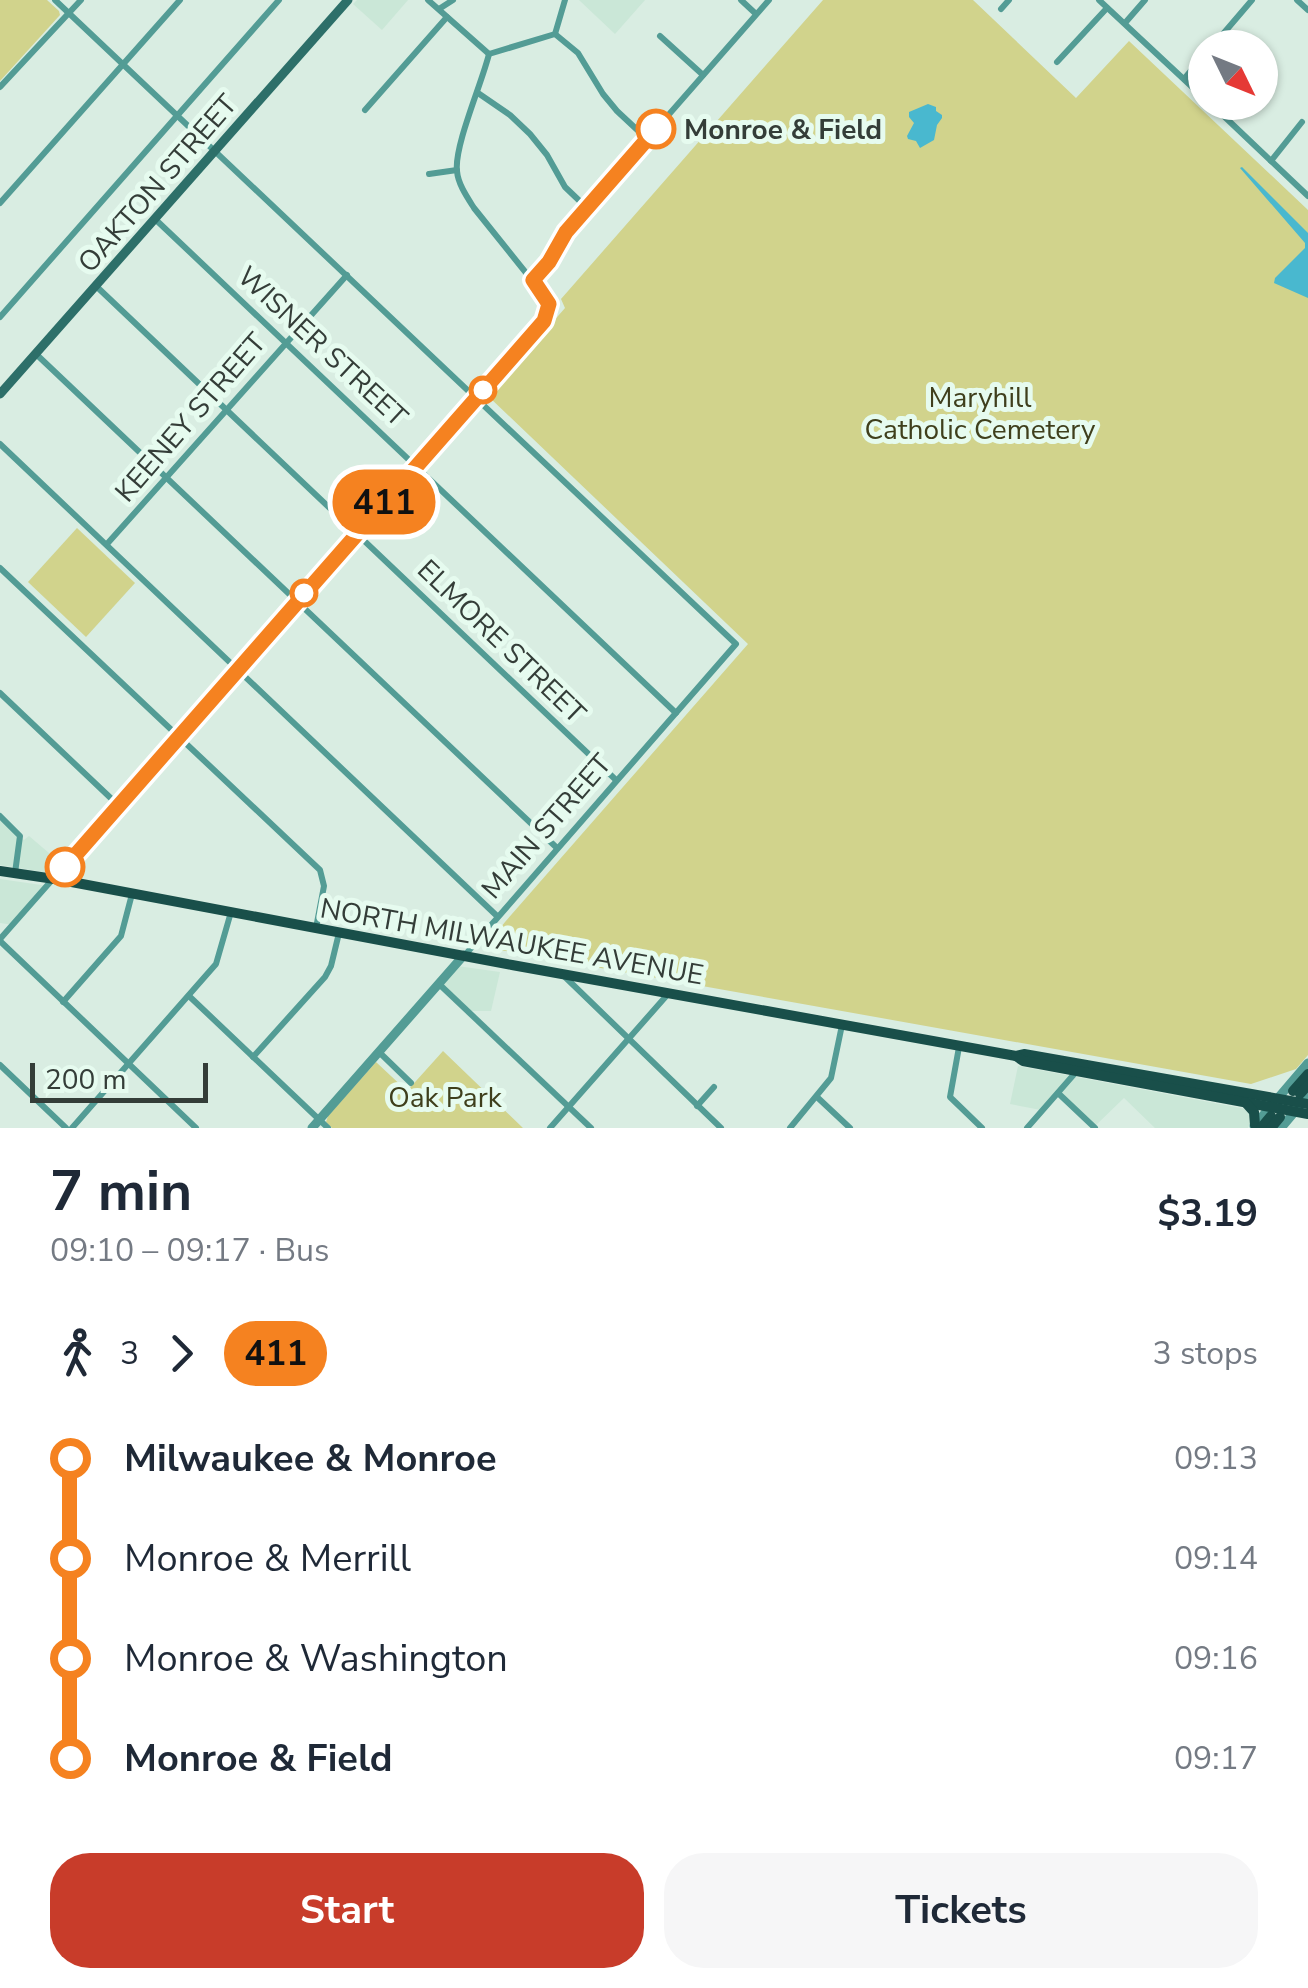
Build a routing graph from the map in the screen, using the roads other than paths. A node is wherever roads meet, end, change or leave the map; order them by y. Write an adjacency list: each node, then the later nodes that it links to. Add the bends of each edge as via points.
1 (55, 0): 20 (street)
2 (81, 0): 20 (street)
3 (180, 0): 29 (street)
4 (280, 0): 37 (street)
5 (348, 0): 41 (main road, OAKTON STREET)
6 (428, 0): 17 (street)
7 (454, 0): 17 (street)
8 (565, 0): 25 (street)
9 (741, 0): 21 (street)
10 (769, 0): 21 (street)
11 (1009, 0): 18 (street)
12 (1100, 0): 16 (street)
13 (1145, 0): 23 (street)
14 (1252, 0): 24 (street)
15 (1297, 0): 19 (street)
16 (1108, 8): 23 (street); 28 (street)
17 (439, 9): 22 (street)
18 (1001, 9)
19 (1308, 10)
20 (69, 13): 29 (street); 34 (street)
21 (756, 14): 31 (street)
22 (448, 17): 27 (street); 36 (street)
23 (1125, 23): 32 (street)
24 (1226, 30)
25 (555, 34): 27 (street); 40 (street)
26 (660, 36): 31 (street)
27 (489, 54): 35 (street)
28 (1057, 62)
29 (124, 64): 37 (street); 46 (street)
30 (1188, 74): 32 (street)
31 (703, 75): 40 (street)
32 (1184, 79): 33 (street)
33 (1188, 83)
34 (0, 88)
35 (478, 93): 43 (street); 47 (street, via 539,144)
36 (365, 110)
37 (178, 114): 41 (street); 52 (street)
38 (1227, 120): 42 (street)
39 (1302, 122): 42 (street)
40 (648, 139): 47 (street)
41 (216, 150): 48 (main road, OAKTON STREET); 49 (street)
42 (1271, 161): 45 (street)
43 (456, 170): 44 (street); 50 (street, via 474,208)
44 (429, 174)
45 (1308, 196)
46 (0, 203)
47 (586, 208): 50 (street)
48 (156, 218): 51 (main road, OAKTON STREET); 53 (street, WISNER STREET)
49 (347, 274): 53 (street, KEENEY STREET); 56 (street)
50 (533, 280): 56 (street, via 548,299 548,314)
51 (96, 286): 54 (main road, OAKTON STREET); 57 (street, ELMORE STREET)
52 (0, 317)
53 (286, 342): 57 (street, KEENEY STREET); 59 (street, WISNER STREET)
54 (36, 354): 55 (main road, OAKTON STREET); 60 (street)
55 (0, 394)
56 (476, 397): 59 (street); 67 (street, MAIN STREET, via 736,644)
57 (226, 410): 60 (street, KEENEY STREET); 61 (street, ELMORE STREET)
58 (0, 444): 62 (street)
59 (416, 465): 61 (street); 67 (street, WISNER STREET)
60 (167, 477): 62 (street, KEENEY STREET); 64 (street)
61 (356, 533): 64 (street); 69 (street, ELMORE STREET)
62 (107, 544): 65 (street)
63 (0, 568): 68 (street)
64 (297, 601): 65 (street); 72 (street)
65 (237, 669): 68 (street); 78 (street)
66 (0, 692): 70 (street)
67 (676, 713): 69 (street, MAIN STREET)
68 (178, 736): 70 (street); 79 (street, via 320,870 324,886)
69 (616, 780): 72 (street, MAIN STREET)
70 (118, 804): 75 (street)
71 (0, 816): 74 (street, via 20,836)
72 (557, 848): 78 (street, MAIN STREET)
73 (0, 871): 74 (main road, NORTH MILWAUKEE AVENUE)
74 (15, 874): 75 (main road, NORTH MILWAUKEE AVENUE)
75 (57, 880): 76 (main road, NORTH MILWAUKEE AVENUE); 81 (street)
76 (132, 894): 77 (main road, NORTH MILWAUKEE AVENUE); 87 (street, via 120,936)
77 (231, 912): 79 (main road, NORTH MILWAUKEE AVENUE); 86 (street, via 219,959)
78 (497, 916): 82 (street, MAIN STREET)
79 (316, 928): 80 (main road, NORTH MILWAUKEE AVENUE)
80 (339, 932): 82 (main road, NORTH MILWAUKEE AVENUE); 93 (street, via 328,972)
81 (0, 940): 87 (street)
82 (464, 955): 83 (main road, NORTH MILWAUKEE AVENUE); 84 (street, MAIN STREET)
83 (562, 974): 85 (main road, NORTH MILWAUKEE AVENUE); 89 (street)
84 (439, 984): 91 (street, MAIN STREET); 106 (street)
85 (668, 993): 88 (main road, NORTH MILWAUKEE AVENUE); 89 (street)
86 (188, 996): 93 (street); 95 (street)
87 (64, 1002): 95 (street)
88 (842, 1024): 90 (main road, NORTH MILWAUKEE AVENUE); 102 (street, via 833,1074)
89 (628, 1040): 105 (street); 106 (street)
90 (960, 1046): 92 (main road, NORTH MILWAUKEE AVENUE); 118 (street, via 950,1097)
91 (379, 1052): 99 (street); 108 (street, MAIN STREET)
92 (1016, 1056): 97 (main road, NORTH MILWAUKEE AVENUE); 107 (main road, NORTH MILWAUKEE AVENUE)
93 (253, 1057): 108 (street)
94 (1308, 1063): 107 (street)
95 (129, 1064): 110 (street); 111 (street)
96 (0, 1066): 110 (street)
97 (1077, 1071): 101 (street); 104 (main road, NORTH MILWAUKEE AVENUE)
98 (1308, 1074): 103 (main road)
99 (411, 1082)
100 (714, 1087): 105 (street)
101 (1058, 1093): 119 (street); 120 (street)
102 (817, 1097): 116 (street); 117 (street)
103 (1303, 1100): 107 (main road, NORTH MILWAUKEE AVENUE); 107 (street)
104 (1244, 1102): 107 (main road, NORTH MILWAUKEE AVENUE); 109 (main road)
105 (697, 1106): 115 (street)
106 (568, 1107): 113 (street); 114 (street)
107 (1275, 1116): 109 (main road)
108 (316, 1124): 112 (street)
109 (1256, 1127)
110 (69, 1128)
111 (196, 1128)
112 (328, 1128)
113 (550, 1128)
114 (591, 1128)
115 (721, 1128)
116 (790, 1128)
117 (850, 1128)
118 (982, 1128)
119 (1027, 1128)
120 (1095, 1128)

